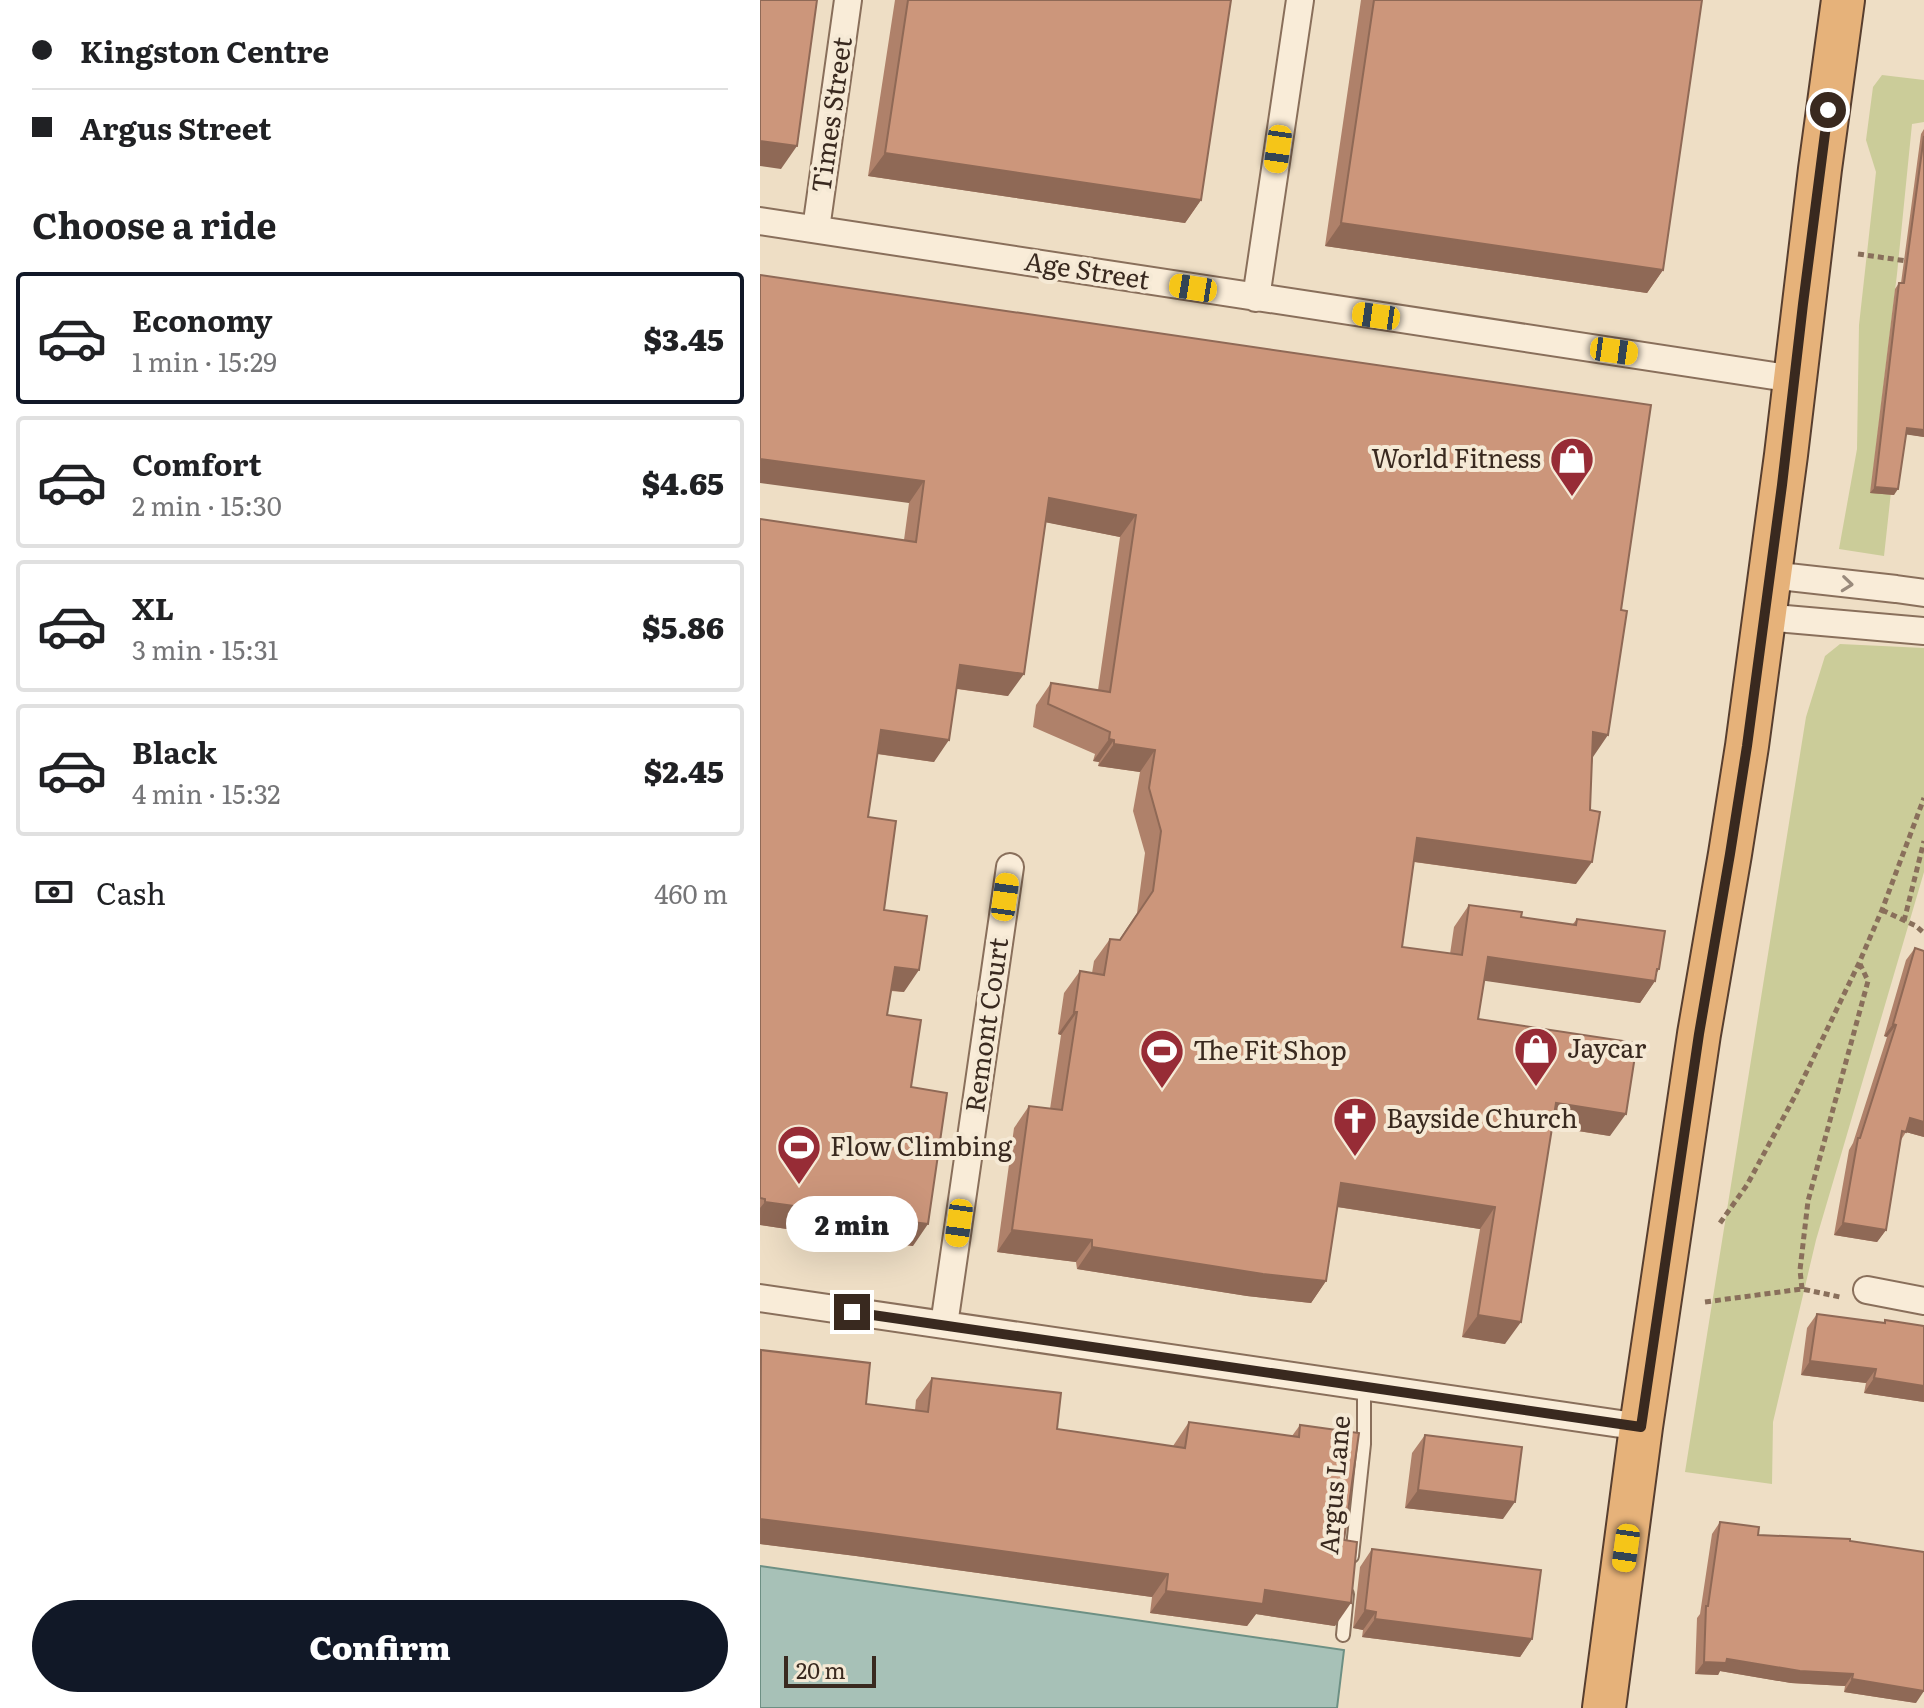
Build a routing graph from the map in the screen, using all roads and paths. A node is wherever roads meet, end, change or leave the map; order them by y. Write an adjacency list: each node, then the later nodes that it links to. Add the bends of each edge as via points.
1 (848, 0): 5 (street, Times Street)
2 (1300, 0): 8 (street)
3 (1843, 0): 9 (highway)
4 (760, 221): 5 (street, Age Street)
5 (816, 229): 8 (street, Age Street)
6 (1858, 254): 7 (path)
7 (1911, 261)
8 (1256, 298): 9 (street, Age Street)
9 (1794, 379): 10 (highway)
10 (1770, 575): 11 (street, one-way to 11); 12 (highway)
11 (1924, 593)
12 (1764, 617): 13 (street); 31 (highway)
13 (1924, 631)
14 (1924, 798): 15 (path)
15 (1920, 810): 16 (path); 19 (path)
16 (1924, 817)
17 (1924, 841): 20 (path)
18 (1010, 867): 29 (street, Remont Court)
19 (1882, 910): 20 (path); 22 (path)
20 (1904, 921): 21 (path)
21 (1924, 933)
22 (1859, 963): 23 (path, via 1795,1096); 24 (path, via 1868,981 1808,1201)
23 (1720, 1223)
24 (1802, 1289): 25 (path, via 1849,1298); 28 (path)
25 (1867, 1290): 27 (street)
26 (760, 1298): 29 (street)
27 (1924, 1301)
28 (1705, 1302)
29 (944, 1325): 30 (street)
30 (1364, 1386): 31 (street); 32 (lane, Argus Lane, via 1364,1444)
31 (1641, 1427): 35 (highway)
32 (1351, 1562)
33 (1349, 1576): 34 (lane, Argus Lane)
34 (1343, 1635)
35 (1604, 1708)

